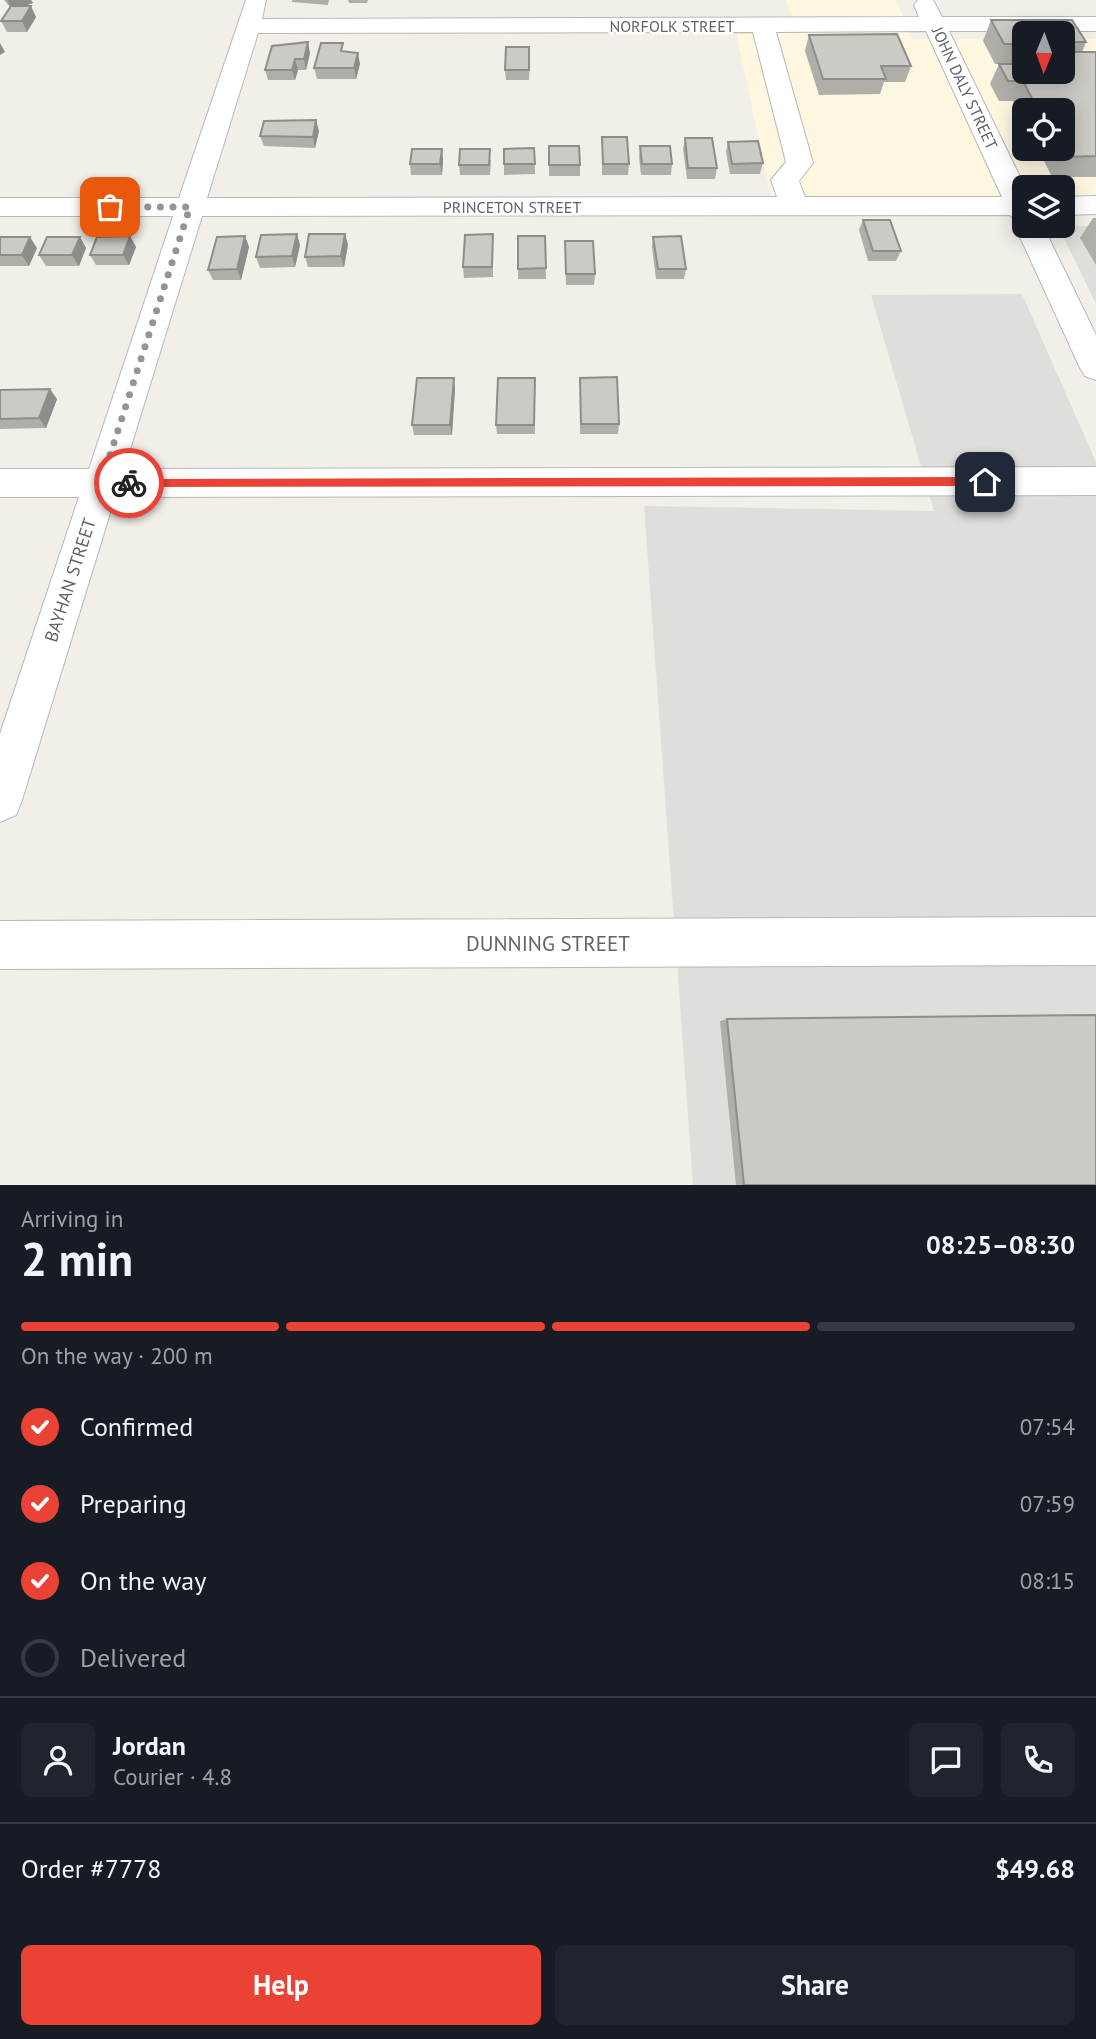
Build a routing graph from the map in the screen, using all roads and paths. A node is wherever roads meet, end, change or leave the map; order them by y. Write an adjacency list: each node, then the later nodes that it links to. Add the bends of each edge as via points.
1 (923, 0): 4 (street, JOHN DALY STREET)
2 (253, 13): 5 (street, NORFOLK STREET); 11 (street, BAYHAN STREET)
3 (1096, 24): 4 (street, NORFOLK STREET)
4 (935, 25): 5 (street, NORFOLK STREET); 6 (street, JOHN DALY STREET)
5 (763, 26): 8 (street, via 800,163 785,180)
6 (1012, 188)
7 (1096, 205): 9 (street)
8 (794, 206): 11 (street, PRINCETON STREET); 12 (street, PRINCETON STREET)
9 (1075, 206)
10 (0, 207): 11 (street, PRINCETON STREET)
11 (190, 207): 17 (street, BAYHAN STREET)
12 (1012, 213)
13 (1036, 238): 14 (street, JOHN DALY STREET)
14 (1096, 368)
15 (1096, 481): 17 (street)
16 (0, 483): 17 (street)
17 (101, 483): 18 (street, BAYHAN STREET)
18 (0, 800)
19 (1096, 942): 20 (street, DUNNING STREET)
20 (0, 945)

